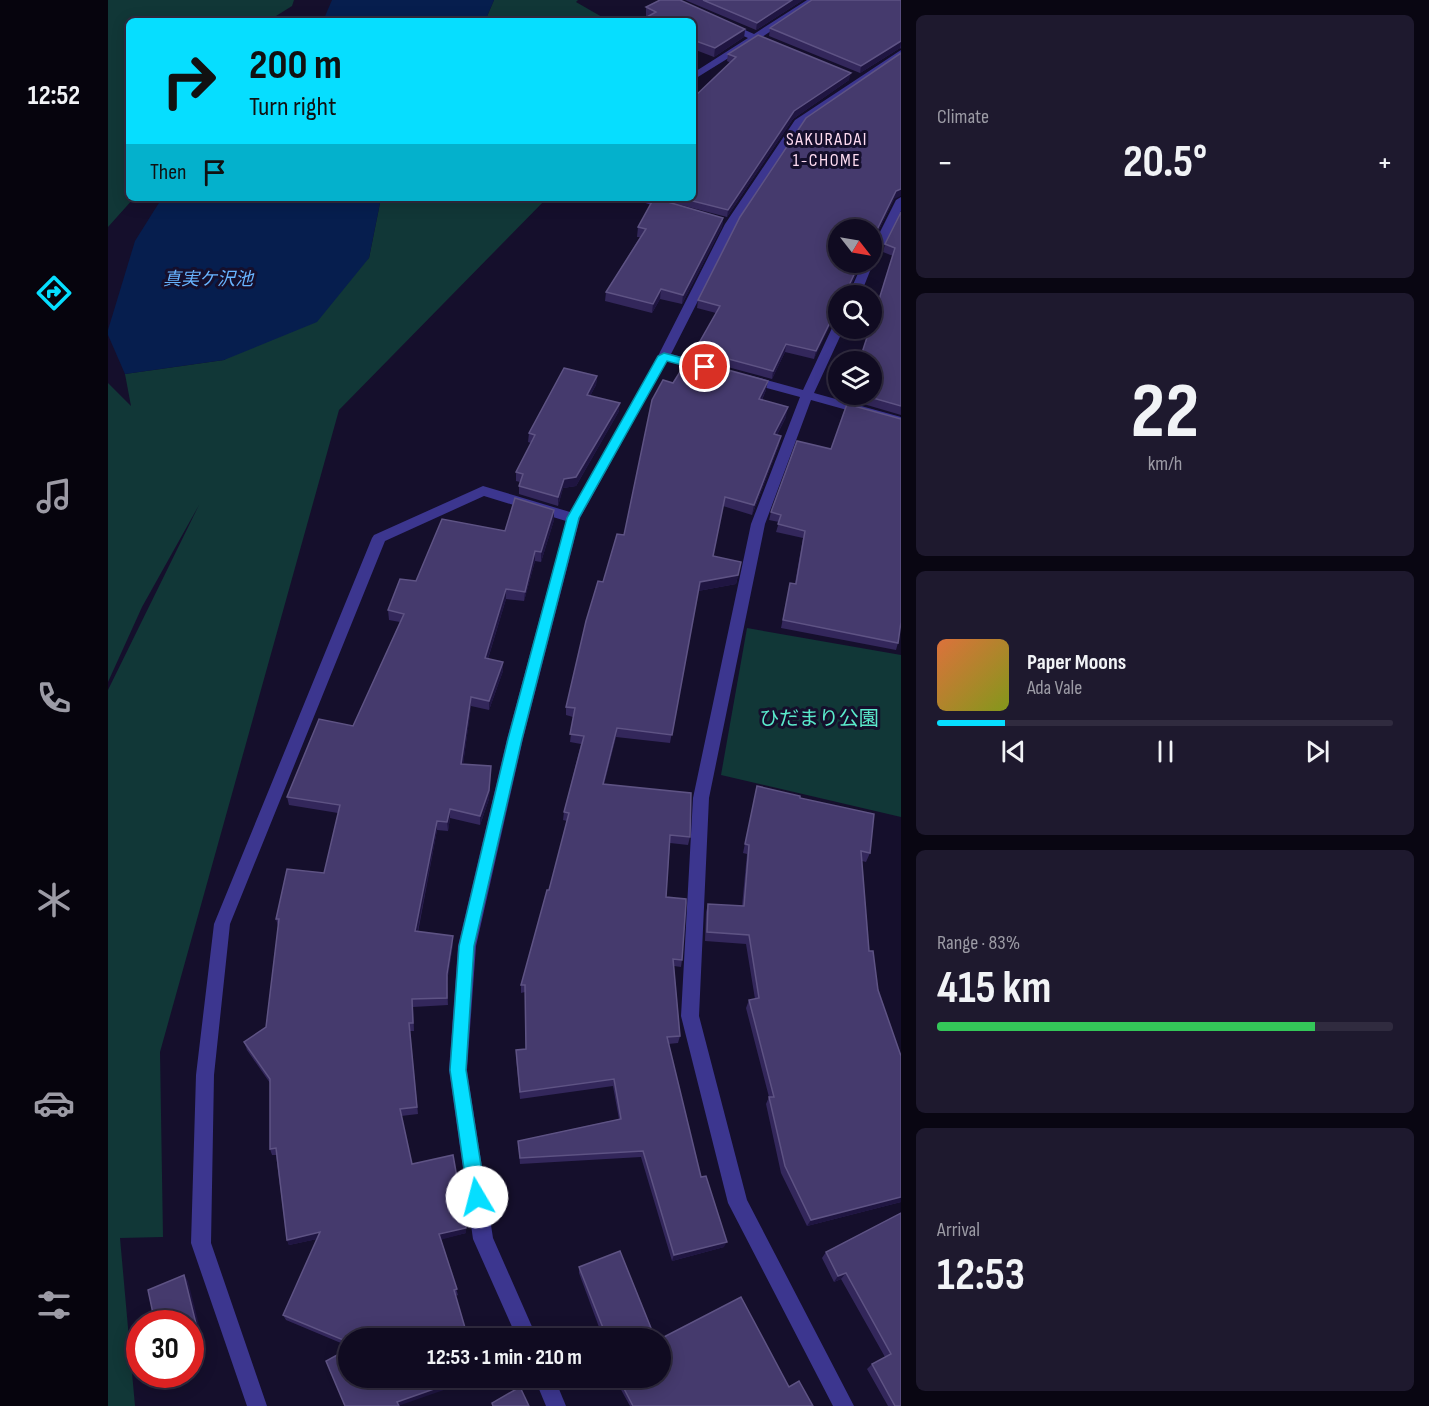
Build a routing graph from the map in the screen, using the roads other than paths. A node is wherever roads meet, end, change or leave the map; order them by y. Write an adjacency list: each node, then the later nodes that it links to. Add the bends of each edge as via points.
1 (813, 0): 3 (street)
2 (714, 20): 3 (street)
3 (754, 37): 4 (street); 6 (street)
4 (786, 50)
5 (901, 53): 12 (street, via 854,77 799,122 725,223)
6 (696, 75)
7 (901, 200): 10 (street)
8 (645, 201): 9 (street)
9 (688, 213)
10 (882, 238)
11 (833, 339): 13 (street)
12 (664, 356): 13 (street); 15 (street)
13 (807, 395): 14 (street); 20 (street, via 758,524 701,798 690,1016 738,1203)
14 (901, 421)
15 (573, 518): 16 (street, via 515,739 467,946 458,1070 483,1239); 18 (street, via 483,491 380,538 222,924 205,1075 201,1243)
16 (522, 1328)
17 (549, 1388): 19 (street)
18 (257, 1406)
19 (556, 1406)
20 (844, 1406)

